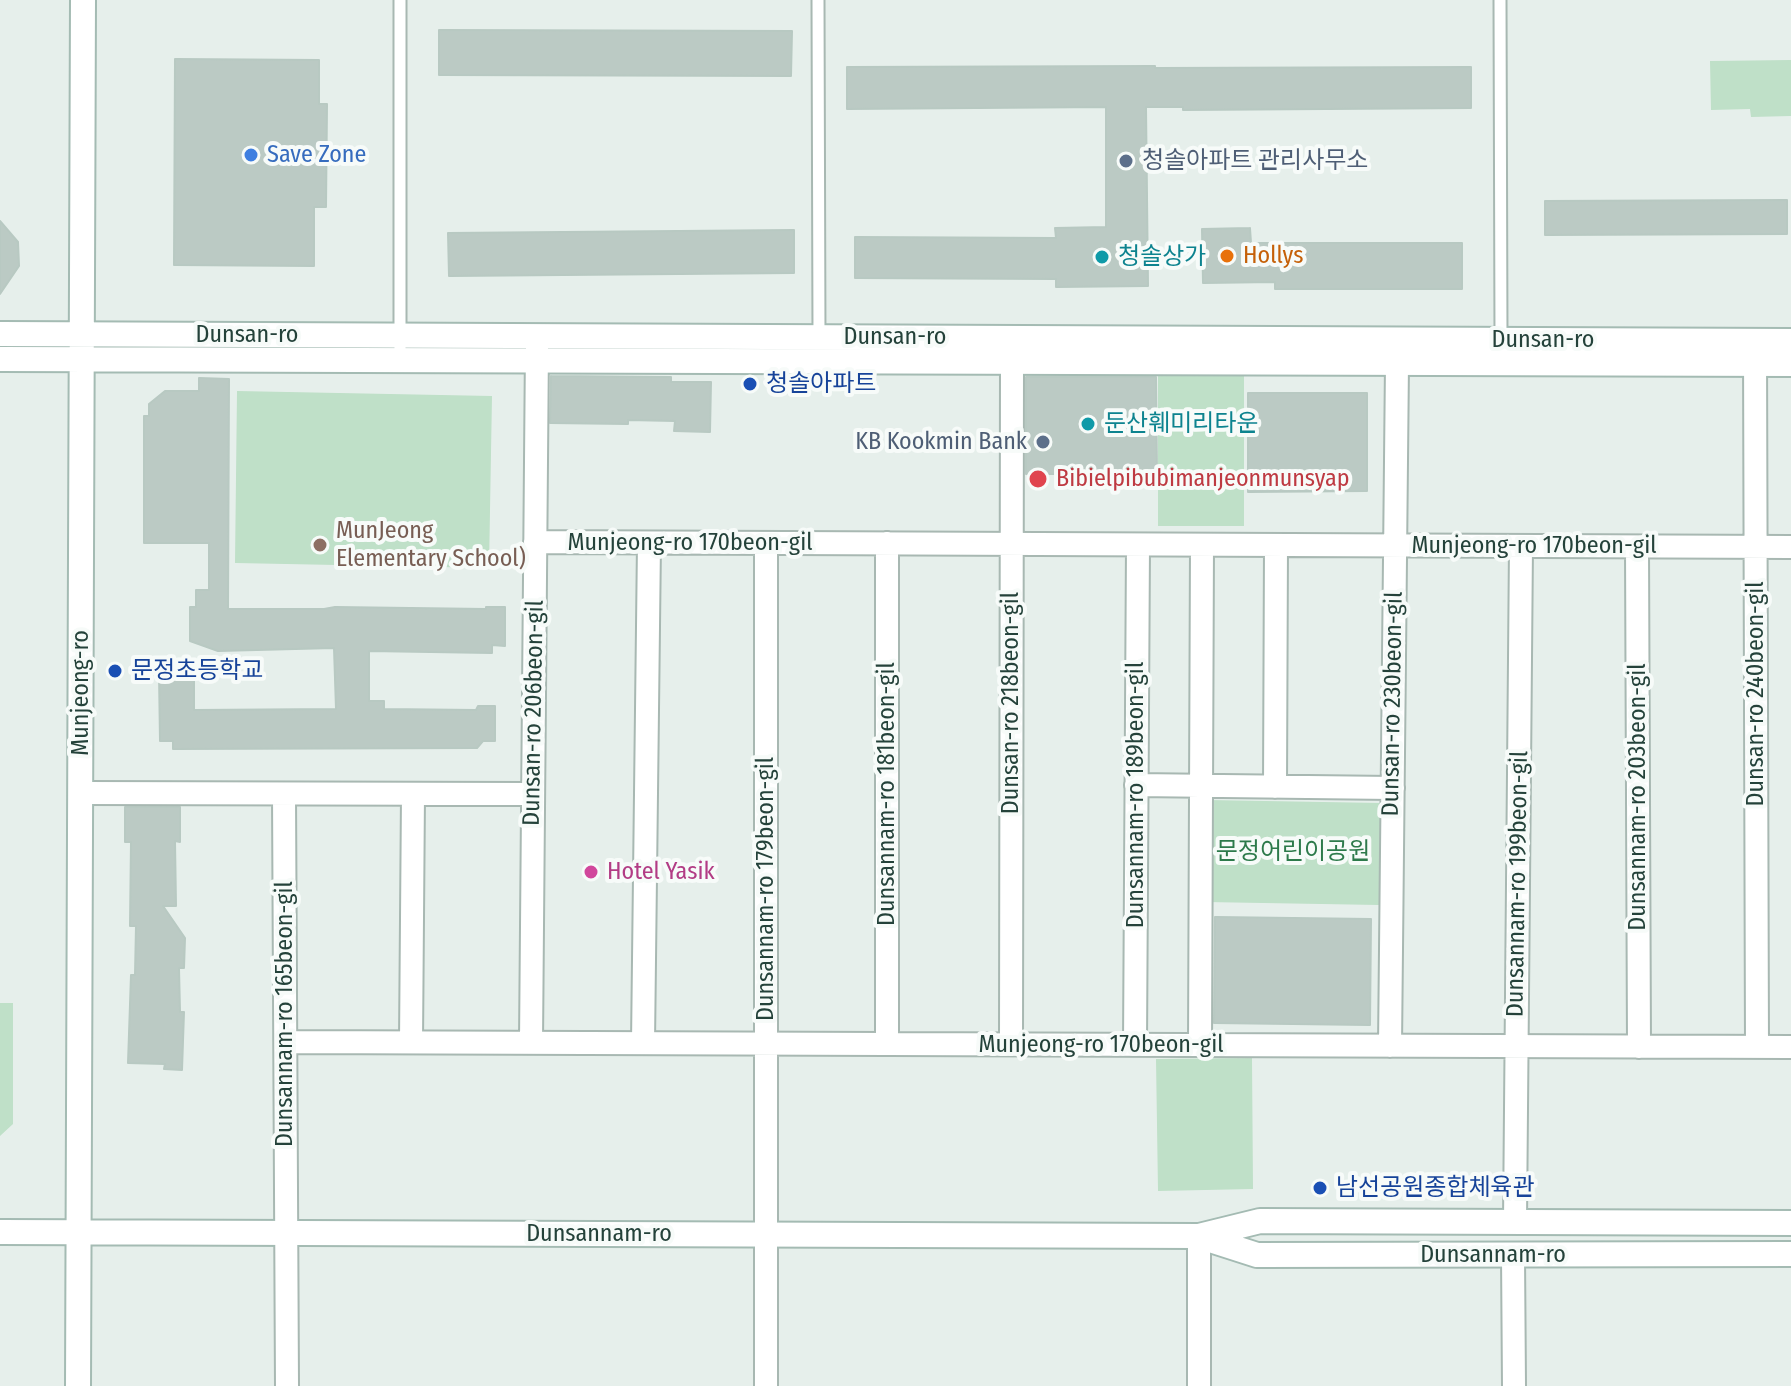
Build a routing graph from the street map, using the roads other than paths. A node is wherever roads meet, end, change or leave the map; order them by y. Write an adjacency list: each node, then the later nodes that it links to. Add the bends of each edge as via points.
1 (83, 0): 6 (main road, Munjeong-ro)
2 (400, 0): 7 (lane)
3 (818, 0): 10 (lane)
4 (1500, 0): 11 (lane)
5 (0, 334): 6 (main road, Dunsan-ro)
6 (82, 334): 7 (main road, Dunsan-ro); 14 (main road, Munjeong-ro)
7 (400, 335): 8 (main road, Dunsan-ro); 15 (lane)
8 (537, 336): 10 (main road, Dunsan-ro); 16 (street, Dunsan-ro 206beon-gil)
9 (1791, 341): 12 (main road, Dunsan-ro)
10 (819, 349): 11 (main road, Dunsan-ro); 16 (main road, Dunsan-ro); 17 (main road, Dunsan-ro)
11 (1501, 351): 12 (main road, Dunsan-ro); 18 (main road, Dunsan-ro)
12 (1755, 352): 19 (main road, Dunsan-ro); 31 (street, Dunsan-ro 240beon-gil)
13 (0, 359): 14 (main road, Dunsan-ro)
14 (82, 359): 15 (main road, Dunsan-ro); 37 (main road, Munjeong-ro)
15 (400, 360): 16 (main road, Dunsan-ro)
16 (537, 361): 20 (street, Dunsan-ro 206beon-gil)
17 (1012, 362): 18 (main road, Dunsan-ro); 24 (street, Dunsan-ro 218beon-gil)
18 (1397, 363): 28 (street, Dunsan-ro 230beon-gil)
19 (1791, 364)
20 (535, 542): 21 (street, Munjeong-ro 170beon-gil); 40 (street, Dunsan-ro 206beon-gil)
21 (649, 543): 22 (street, Munjeong-ro 170beon-gil); 44 (street)
22 (766, 543): 23 (street, Munjeong-ro 170beon-gil); 45 (street, Dunsannam-ro 179beon-gil)
23 (887, 543): 24 (street, Munjeong-ro 170beon-gil); 46 (street, Dunsannam-ro 181beon-gil)
24 (1011, 544): 25 (street, Munjeong-ro 170beon-gil); 47 (street, Dunsan-ro 218beon-gil)
25 (1138, 545): 26 (street, Munjeong-ro 170beon-gil); 33 (street, Dunsannam-ro 189beon-gil)
26 (1202, 545): 27 (street, Munjeong-ro 170beon-gil); 34 (street)
27 (1276, 545): 28 (street, Munjeong-ro 170beon-gil); 35 (street)
28 (1395, 546): 29 (street, Munjeong-ro 170beon-gil); 36 (street, Dunsan-ro 230beon-gil)
29 (1521, 546): 30 (street, Munjeong-ro 170beon-gil); 51 (street, Dunsannam-ro 199beon-gil)
30 (1637, 547): 31 (street, Munjeong-ro 170beon-gil); 52 (street, Dunsannam-ro 203beon-gil)
31 (1755, 547): 32 (street, Munjeong-ro 170beon-gil); 53 (street, Dunsan-ro 240beon-gil)
32 (1791, 547)
33 (1136, 785): 34 (street); 48 (street, Dunsannam-ro 189beon-gil)
34 (1201, 786): 35 (street); 49 (street)
35 (1275, 787): 36 (street)
36 (1393, 788): 50 (street, Dunsan-ro 230beon-gil)
37 (81, 793): 38 (street); 58 (main road, Munjeong-ro)
38 (284, 794): 39 (street); 41 (street, Dunsannam-ro 165beon-gil)
39 (413, 794): 40 (street); 42 (street)
40 (533, 794): 43 (street, Dunsan-ro 206beon-gil)
41 (286, 1042): 42 (street, Munjeong-ro 170beon-gil); 59 (street, Dunsannam-ro 165beon-gil)
42 (411, 1042): 43 (street, Munjeong-ro 170beon-gil)
43 (531, 1042): 44 (street, Munjeong-ro 170beon-gil)
44 (643, 1043): 45 (street, Munjeong-ro 170beon-gil)
45 (765, 1043): 46 (street, Munjeong-ro 170beon-gil); 60 (street, Dunsannam-ro 179beon-gil)
46 (887, 1044): 47 (street, Munjeong-ro 170beon-gil)
47 (1011, 1044): 48 (street, Munjeong-ro 170beon-gil)
48 (1135, 1045): 49 (street, Munjeong-ro 170beon-gil)
49 (1200, 1045): 50 (street, Munjeong-ro 170beon-gil)
50 (1390, 1046): 51 (street, Munjeong-ro 170beon-gil)
51 (1516, 1046): 52 (street, Munjeong-ro 170beon-gil); 55 (street, Dunsannam-ro 199beon-gil)
52 (1639, 1047): 53 (street, Munjeong-ro 170beon-gil)
53 (1757, 1047): 54 (street, Munjeong-ro 170beon-gil)
54 (1791, 1047)
55 (1515, 1221): 56 (main road, Dunsannam-ro); 61 (main road, Dunsannam-ro, via 1260,1221)
56 (1791, 1223)
57 (0, 1232): 58 (main road, Dunsannam-ro)
58 (78, 1233): 59 (main road, Dunsannam-ro); 64 (main road, Munjeong-ro)
59 (287, 1233): 60 (main road, Dunsannam-ro); 65 (street, Dunsannam-ro 165beon-gil)
60 (765, 1235): 61 (main road, Dunsannam-ro); 66 (street, Dunsannam-ro 179beon-gil)
61 (1199, 1236): 63 (main road, Dunsannam-ro, via 1257,1255); 67 (street)
62 (1791, 1254): 63 (main road, Dunsannam-ro)
63 (1513, 1255): 68 (street)
64 (78, 1386)
65 (287, 1386)
66 (766, 1386)
67 (1199, 1386)
68 (1514, 1386)

